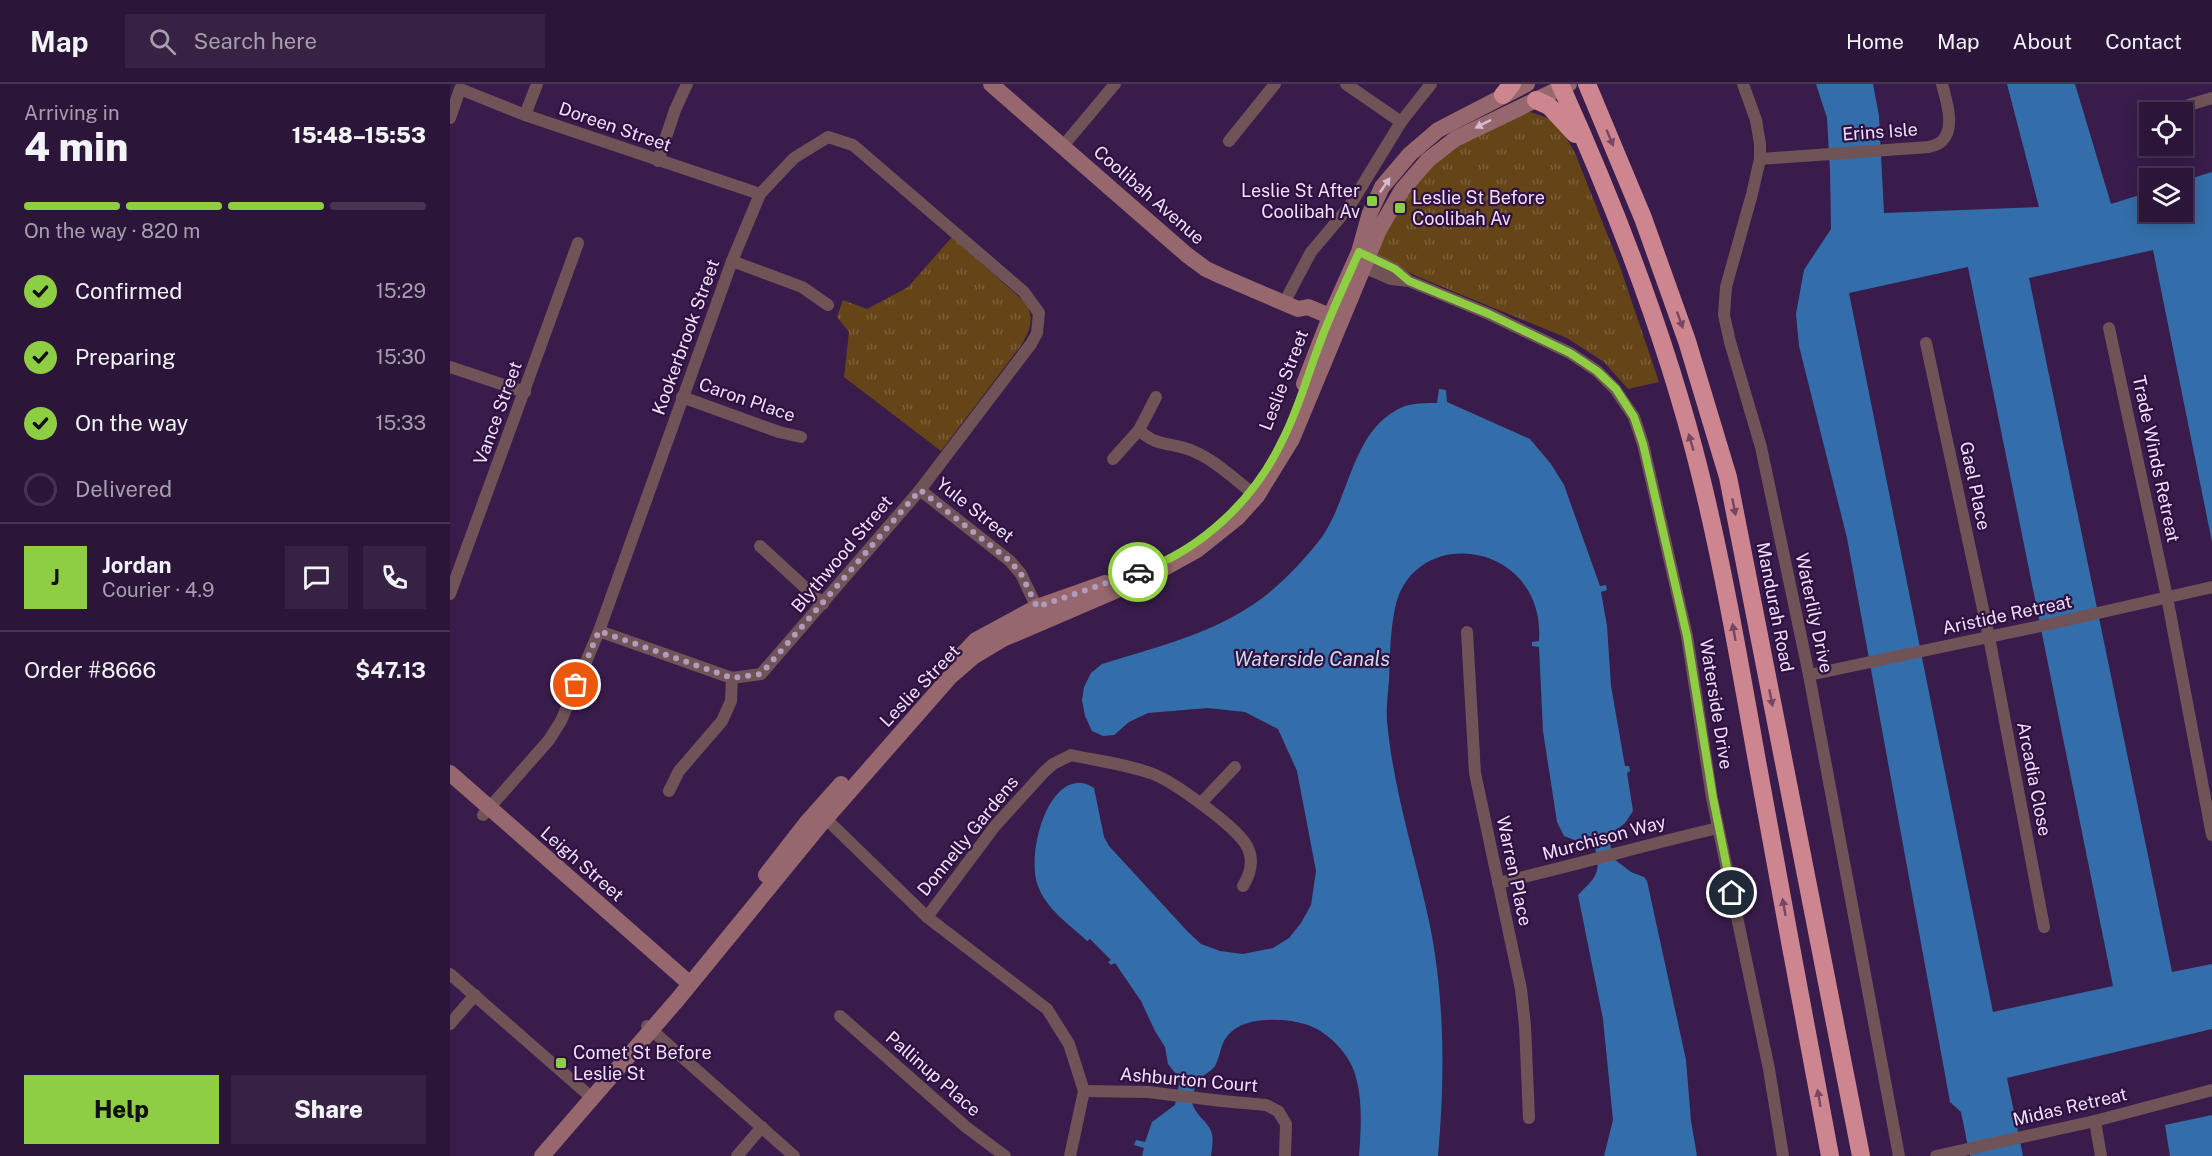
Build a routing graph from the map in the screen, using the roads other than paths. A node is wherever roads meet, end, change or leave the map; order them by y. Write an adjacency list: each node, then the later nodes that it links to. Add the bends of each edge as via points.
1 (537, 84): 17 (street)
2 (687, 84): 24 (street)
3 (991, 84): 21 (street, Coolibah Avenue)
4 (1115, 84): 21 (street)
5 (1275, 84): 20 (street)
6 (1346, 84): 19 (street)
7 (1431, 84): 19 (street)
8 (1587, 84): 14 (highway, Mandurah Road)
9 (1743, 84): 23 (street, Waterlily Drive, via 1756,120)
10 (1942, 84): 23 (street, Erins Isle, via 1949,130 1942,142 1929,147)
11 (1563, 85): 13 (street, Leslie Street); 22 (highway)
12 (1508, 90): 13 (street, Leslie Street); 27 (street, Leslie Street, one-way to 12, via 1376,199 1410,154 1438,130)
13 (1531, 92): 22 (highway, via 1561,117); 27 (street, Leslie Street, one-way to 27, via 1428,160 1402,190)
14 (1597, 92): 89 (highway, Mandurah Road, one-way to 89, via 1687,341 1728,477)
15 (2212, 98): 16 (street)
16 (2193, 104)
17 (525, 115): 18 (street, Doreen Street, via 460,89); 24 (street, Doreen Street)
18 (450, 117)
19 (1401, 122): 30 (street, via 1349,207 1311,252)
20 (1229, 141)
21 (1063, 146): 30 (street, Coolibah Avenue, via 1197,263)
22 (1586, 147): 88 (highway, one-way to 22, via 1731,616 1701,476 1648,303)
23 (1760, 159): 53 (street, Waterlily Drive, via 1726,287 1724,315 1761,447)
24 (658, 161): 25 (street, Doreen Street)
25 (760, 194): 28 (street, Kookerbrook Street); 31 (street, Kookerbrook Street, via 794,158 828,137 854,145 1024,292)
26 (578, 243): 36 (street, Vance Street)
27 (1362, 260): 32 (street, Leslie Street); 62 (street, Waterside Drive, via 1395,269 1409,281 1570,353 1616,389 1634,417 1687,636)
28 (732, 261): 29 (street, via 802,287); 37 (street, Kookerbrook Street)
29 (828, 304)
30 (1291, 306): 32 (street, Coolibah Avenue, via 1308,307)
31 (1039, 313): 42 (street, Blythwood Street, via 1037,333 1030,344)
32 (1334, 324): 43 (street, Leslie Street, via 1284,438)
33 (2109, 328): 47 (street, Trade Winds Retreat)
34 (1926, 343): 52 (street, Gael Place)
35 (450, 367): 36 (street)
36 (525, 392): 46 (street, Vance Street)
37 (682, 397): 40 (street, Caron Place); 50 (street, Kookerbrook Street)
38 (1156, 397): 39 (street)
39 (1139, 430): 41 (street); 43 (street, via 1160,443 1194,451)
40 (801, 437)
41 (1113, 459)
42 (920, 490): 48 (street, Blythwood Street); 49 (street, Yule Street, via 1010,561 1021,574)
43 (1254, 494): 49 (street, Leslie Street, via 1195,544)
44 (760, 546): 48 (street)
45 (2212, 587): 47 (street, Aristide Retreat)
46 (450, 594)
47 (2167, 597): 52 (street, Aristide Retreat); 63 (street, Trade Winds Retreat)
48 (823, 604): 54 (street, Blythwood Street, via 761,674)
49 (1040, 614): 61 (street, Leslie Street, via 976,640 932,683)
50 (599, 631): 54 (street, Blythwood Street); 60 (street, Kookerbrook Street, via 561,721)
51 (1467, 632): 64 (street, Warren Place, via 1475,773)
52 (1989, 637): 53 (street, Aristide Retreat); 67 (street, Arcadia Close)
53 (1809, 675): 90 (street, Waterlily Drive)
54 (732, 678): 58 (street, via 731,701 722,721 679,771)
55 (1235, 767): 59 (street)
56 (450, 773): 60 (street, Leigh Street)
57 (450, 787): 60 (street, Leigh Street)
58 (669, 791)
59 (1201, 803): 65 (street, Donnelly Gardens, via 1245,843 1251,865); 66 (street, Donnelly Gardens, via 1151,773 1071,754 1044,772 995,826)
60 (487, 812): 69 (street, Leigh Street, via 667,976)
61 (819, 817): 66 (street); 69 (street, Leslie Street)
62 (1718, 828): 64 (street, Murchison Way); 87 (street, Waterside Drive, via 1769,1069)
63 (2212, 835)
64 (1498, 883): 77 (street, Warren Place, via 1521,989)
65 (1243, 886)
66 (927, 917): 75 (street, via 1047,1009 1069,1044)
67 (2044, 927)
68 (450, 974): 70 (street)
69 (684, 983): 73 (street, Leslie Street)
70 (475, 995): 72 (street); 76 (street)
71 (840, 1016): 84 (street, Pallinup Place, via 966,1127)
72 (450, 1024)
73 (648, 1027): 76 (street, Leslie Street); 79 (street)
74 (2212, 1090): 78 (street, Midas Retreat)
75 (1084, 1091): 85 (street); 86 (street, Ashburton Court, via 1148,1092 1266,1105 1278,1111 1286,1124)
76 (589, 1095): 80 (street, Leslie Street); 81 (street, Leslie Street)
77 (1530, 1118)
78 (2095, 1121): 91 (street, Midas Retreat); 92 (street)
79 (762, 1127): 82 (street); 83 (street)
80 (531, 1156)
81 (542, 1156)
82 (737, 1156)
83 (794, 1156)
84 (1005, 1156)
85 (1070, 1156)
86 (1285, 1156)
87 (1783, 1156)
88 (1830, 1156)
89 (1861, 1156)
90 (1899, 1156)
91 (1936, 1156)
92 (2101, 1156)

